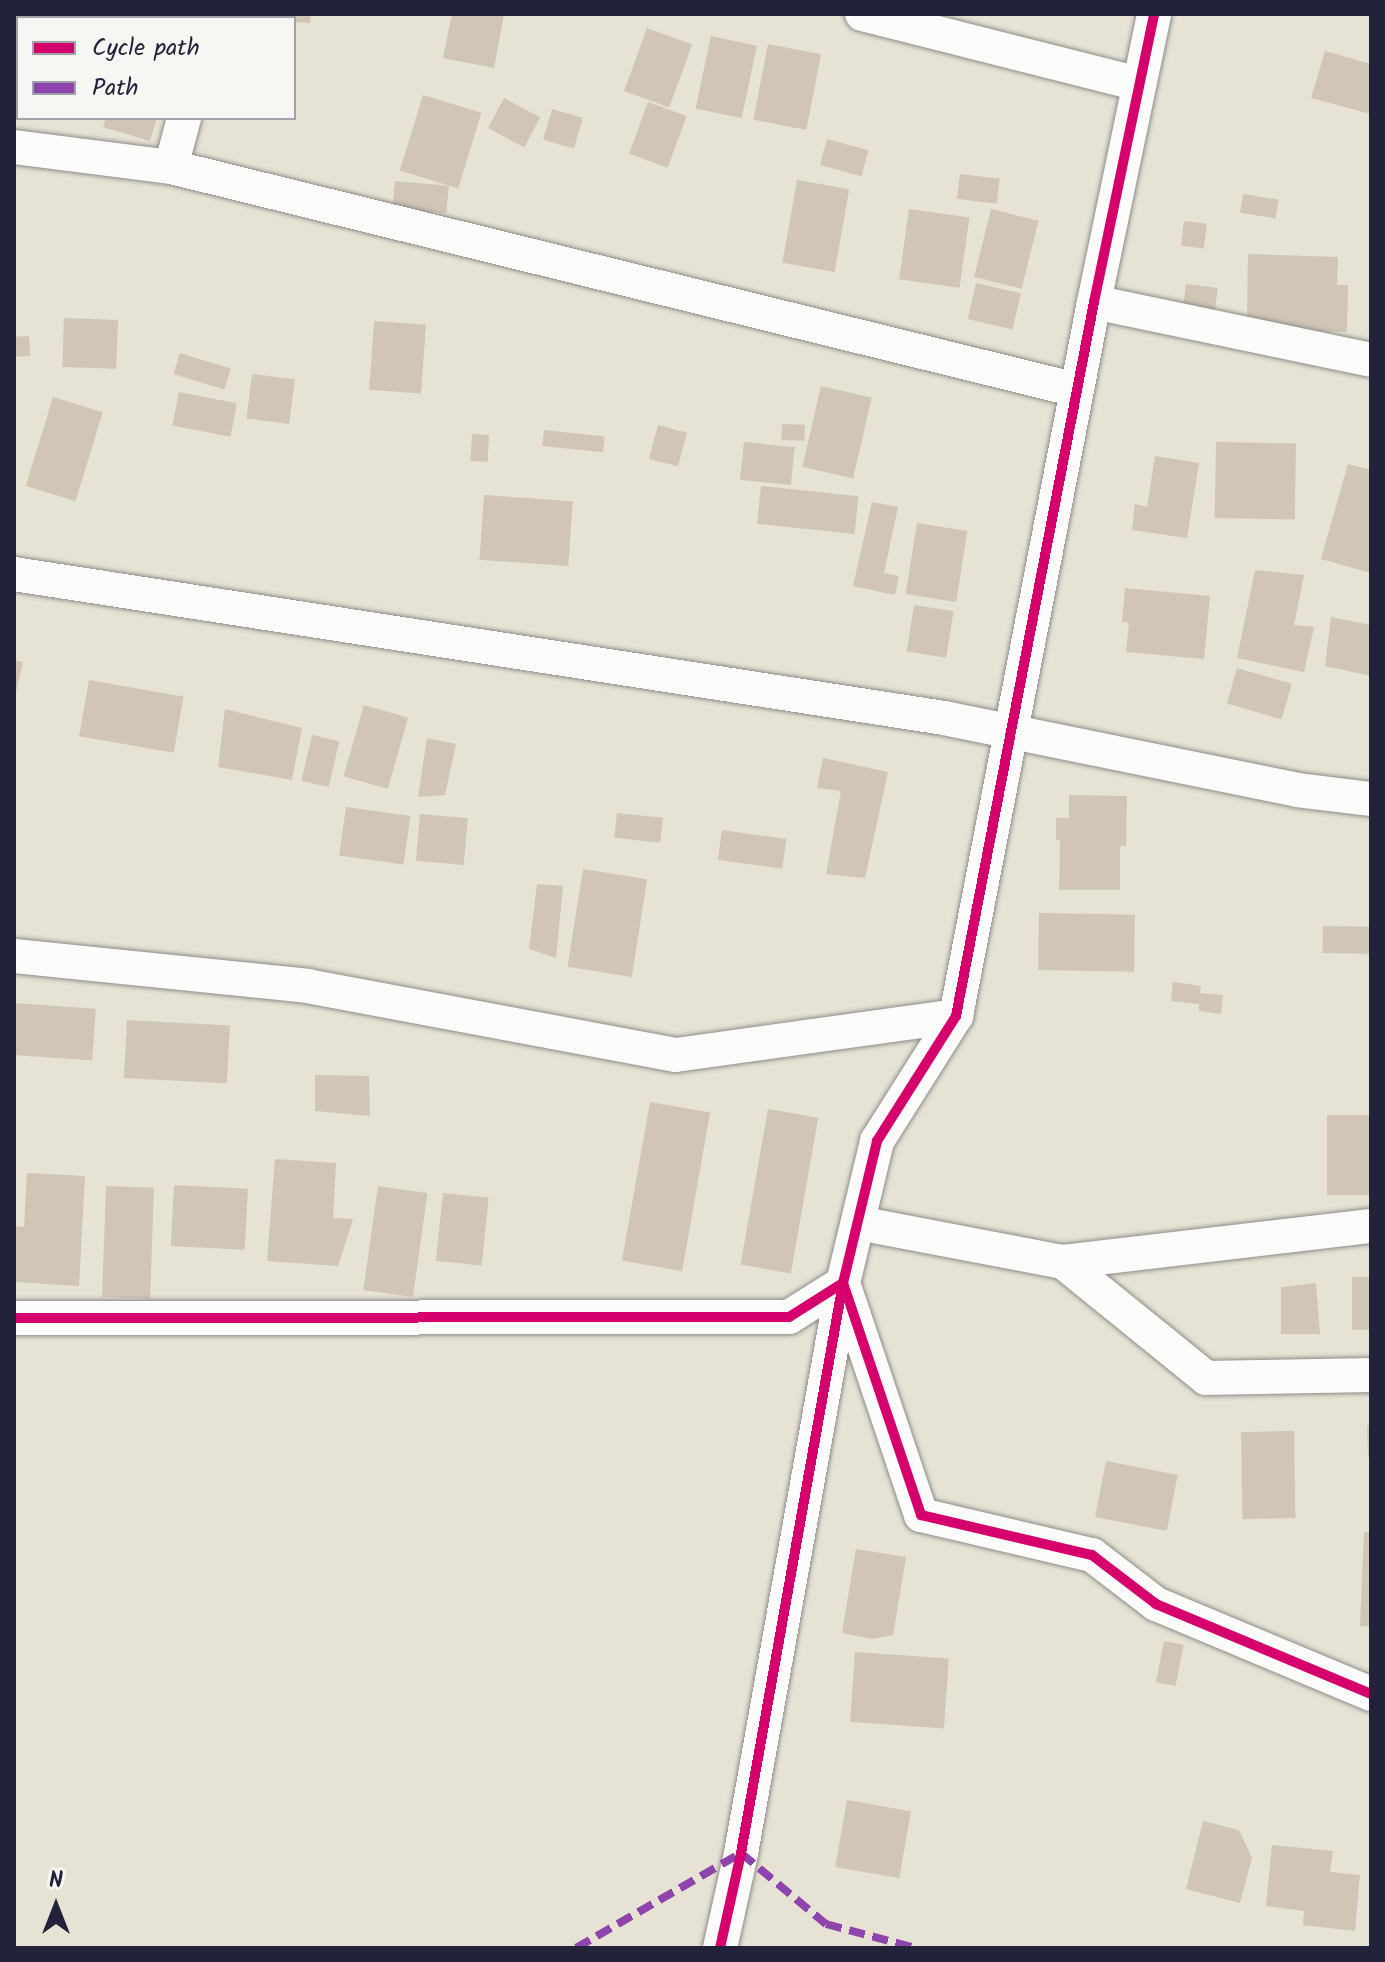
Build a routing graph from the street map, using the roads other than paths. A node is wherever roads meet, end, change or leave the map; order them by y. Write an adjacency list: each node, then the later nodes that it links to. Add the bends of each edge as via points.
1 (862, 14): 3 (street)
2 (1154, 14): 3 (street)
3 (1139, 84): 7 (street)
4 (183, 120): 6 (street)
5 (14, 147): 6 (street)
6 (171, 167): 9 (street)
7 (1094, 302): 8 (street); 9 (street)
8 (1371, 360)
9 (1077, 390): 11 (street)
10 (14, 574): 11 (street)
11 (1009, 732): 12 (street, via 1297,790); 14 (street)
12 (1371, 799)
13 (14, 956): 14 (street, via 307,986 676,1055)
14 (956, 1016): 15 (street, via 877,1141)
15 (858, 1223): 17 (street); 18 (street)
16 (1371, 1226): 17 (street)
17 (1063, 1262): 20 (street, via 1206,1378)
18 (843, 1283): 19 (street, via 789,1317); 21 (street, via 921,1515 1092,1555 1156,1604); 22 (street)
19 (14, 1318)
20 (1371, 1375)
21 (1371, 1694)
22 (720, 1948)

